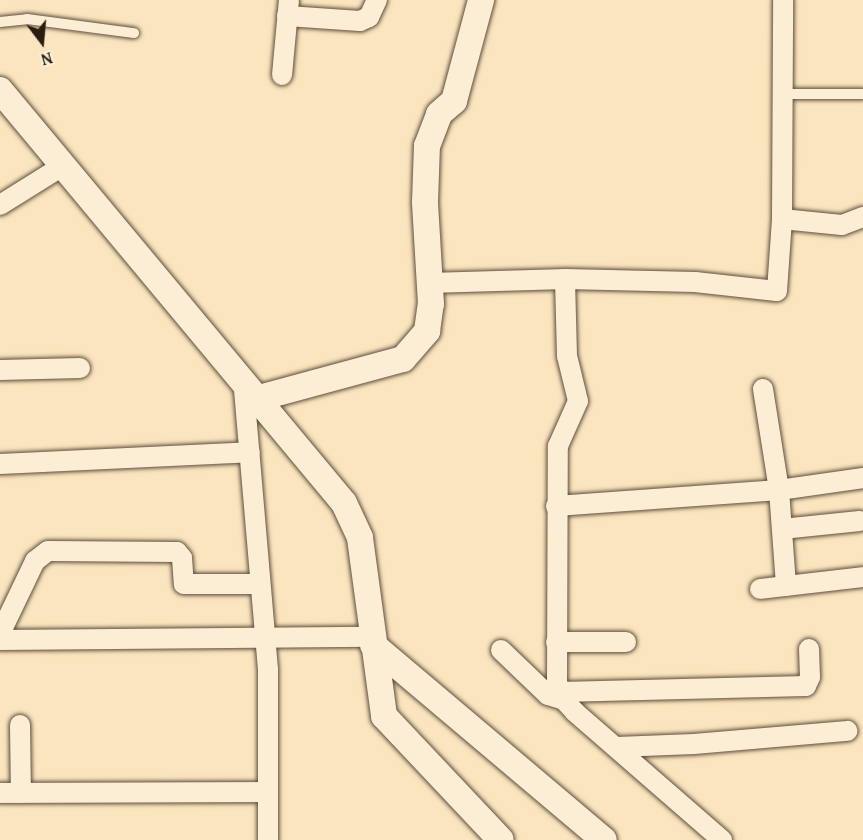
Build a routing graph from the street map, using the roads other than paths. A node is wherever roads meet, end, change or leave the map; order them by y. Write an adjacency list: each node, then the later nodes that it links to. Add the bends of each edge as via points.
1 (377, 0): 4 (street, via 369,17 360,21)
2 (481, 0): 16 (street, via 453,101 439,114 427,146 425,202)
3 (783, 0): 8 (street)
4 (288, 8): 7 (street)
5 (0, 22): 6 (lane, via 27,19)
6 (134, 33)
7 (282, 75)
8 (783, 94): 9 (lane); 14 (street)
9 (863, 94)
10 (3, 98): 11 (street)
11 (63, 165): 12 (street); 19 (street)
12 (0, 205)
13 (863, 217): 14 (street, via 842,225)
14 (782, 219): 15 (street, via 777,291 695,282)
15 (565, 279): 16 (street); 26 (street, via 567,356 578,408 559,438)
16 (430, 284): 21 (street, via 426,331 403,359)
17 (80, 368): 18 (street)
18 (0, 370)
19 (243, 378): 21 (street); 22 (street)
20 (763, 389): 25 (street)
21 (258, 398): 36 (street, via 344,503 356,524)
22 (250, 453): 23 (street); 30 (street)
23 (0, 464)
24 (863, 478): 25 (street)
25 (779, 490): 26 (street); 28 (street)
26 (556, 506): 37 (street)
27 (860, 521): 28 (street)
28 (782, 529): 31 (street)
29 (863, 577): 31 (street)
30 (260, 584): 33 (street, via 184,584 182,558 177,552 48,550 35,561); 35 (street)
31 (786, 586): 32 (street)
32 (760, 589)
33 (2, 625)
34 (0, 640): 35 (street)
35 (265, 640): 36 (street); 45 (street)
36 (373, 641): 49 (street, via 381,703 391,726); 50 (street)
37 (556, 642): 38 (street); 41 (street)
38 (626, 642)
39 (809, 649): 41 (street, via 810,678 806,686)
40 (501, 650): 41 (street, via 548,695)
41 (562, 696): 44 (street)
42 (20, 725): 47 (street)
43 (847, 731): 44 (street)
44 (617, 747): 51 (street)
45 (266, 792): 47 (street); 48 (street)
46 (0, 793): 47 (street)
47 (21, 793)
48 (268, 840)
49 (501, 840)
50 (603, 840)
51 (722, 840)

